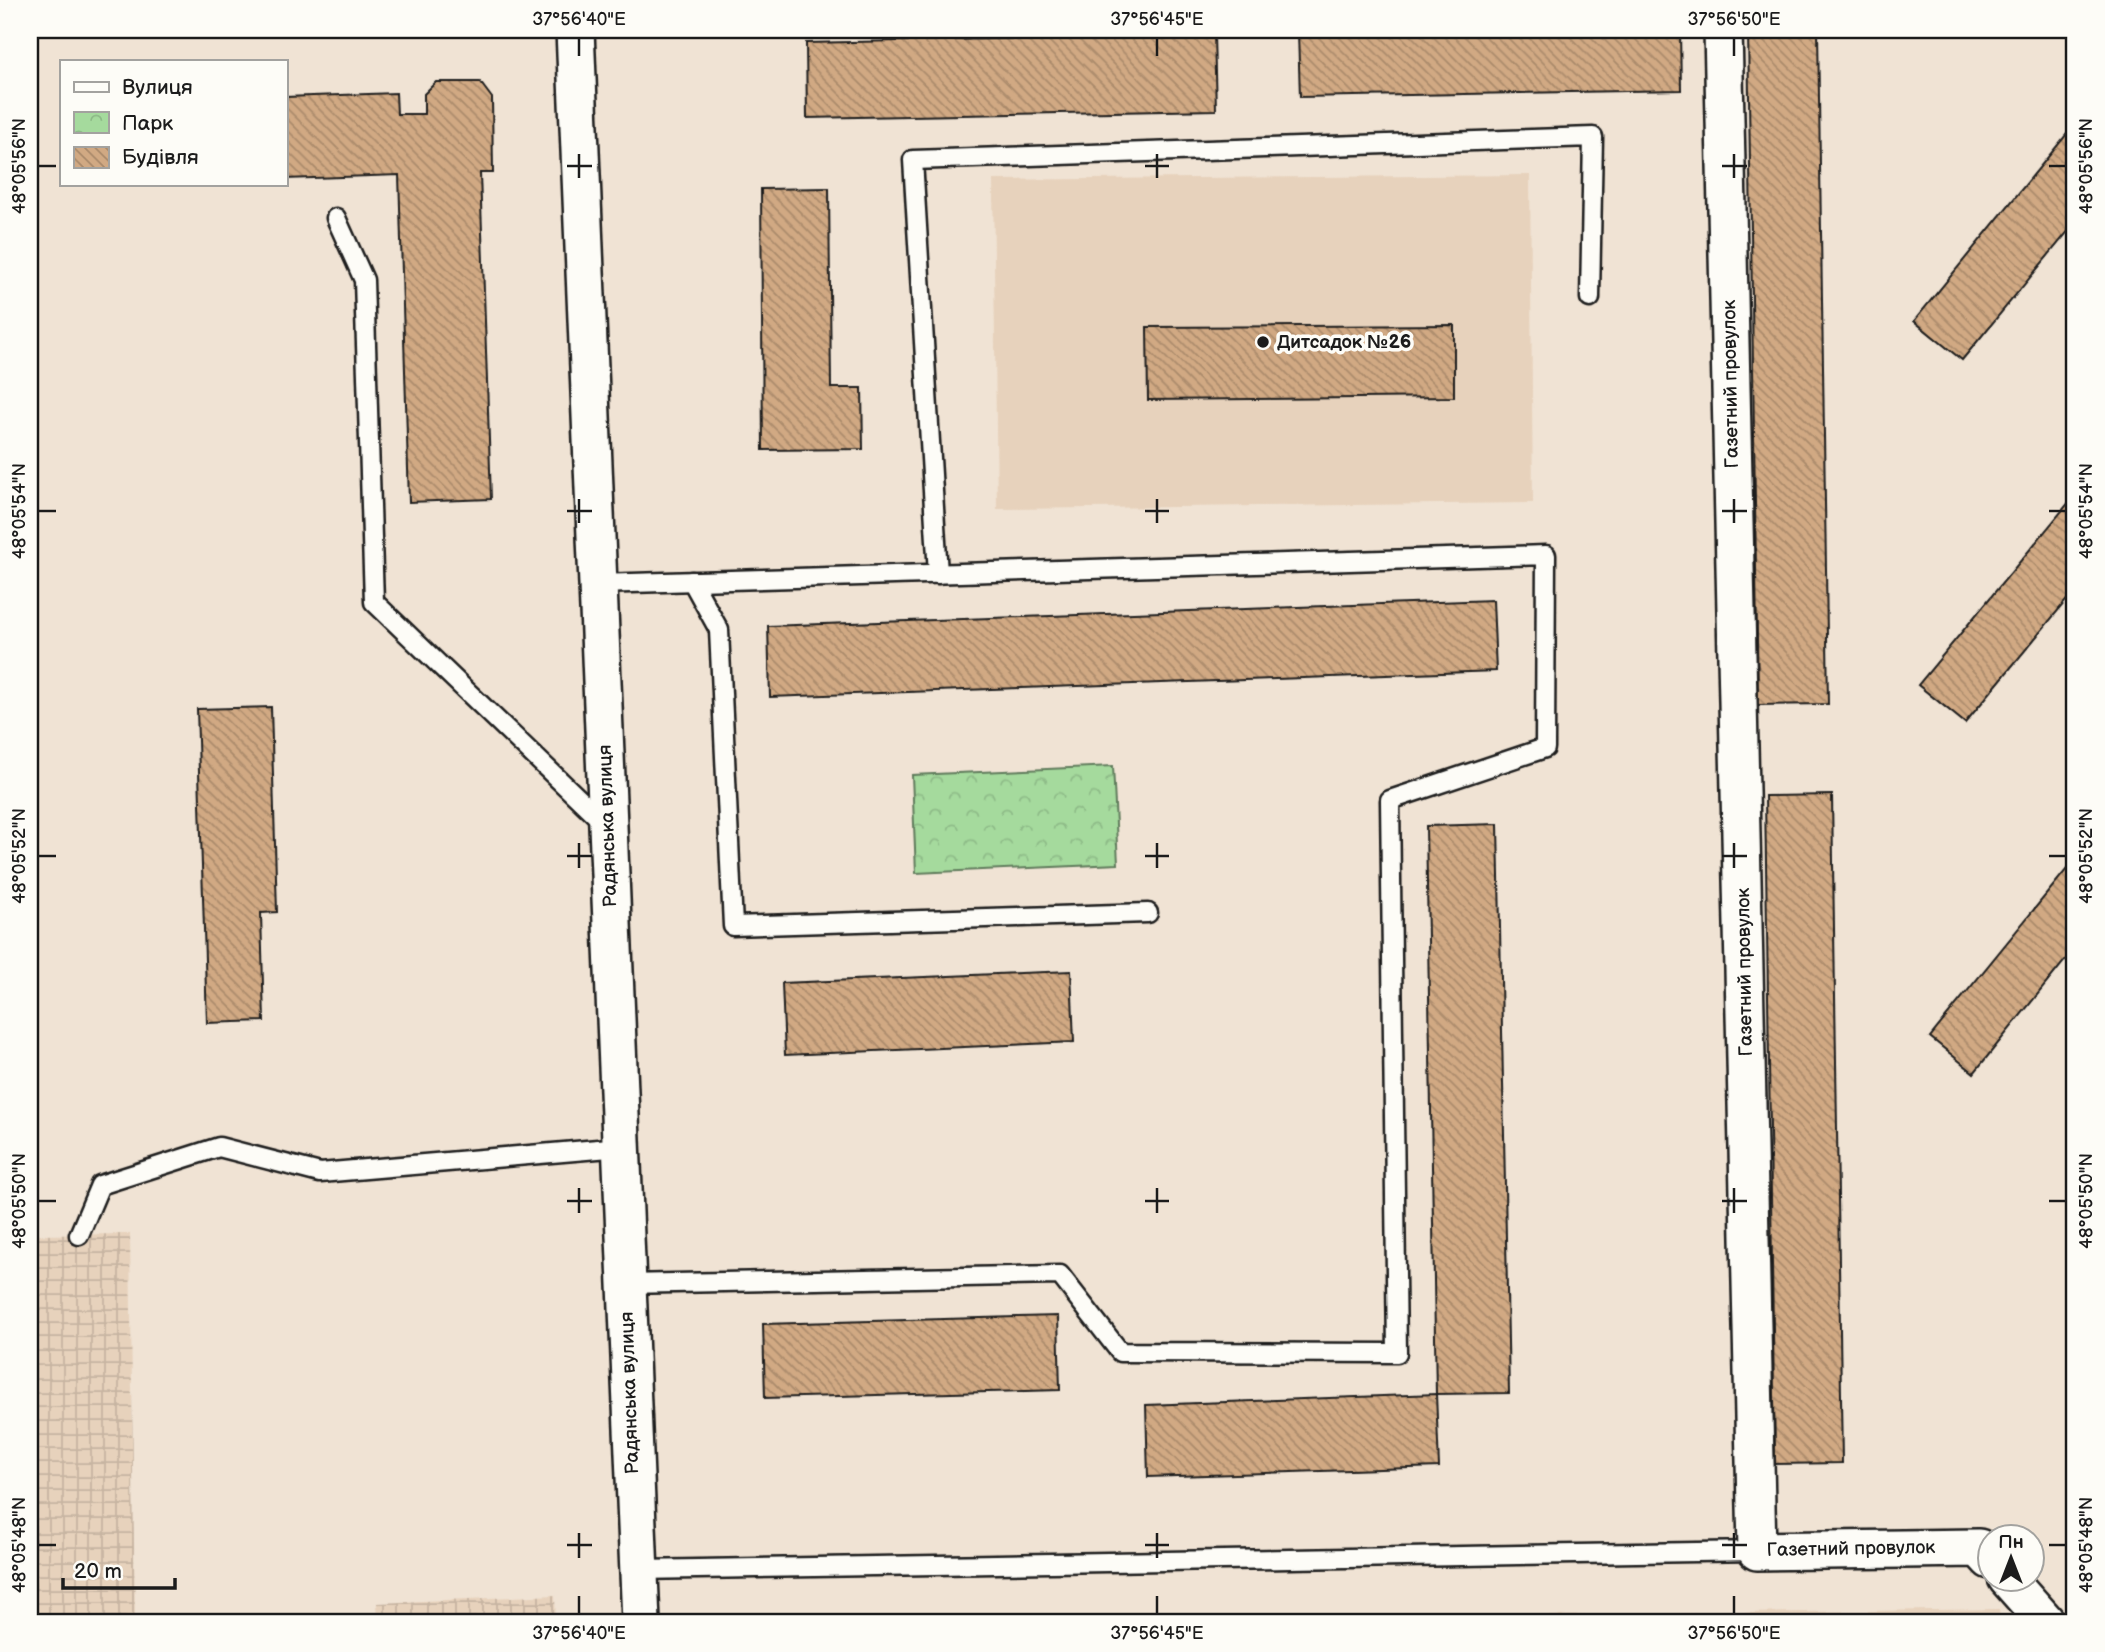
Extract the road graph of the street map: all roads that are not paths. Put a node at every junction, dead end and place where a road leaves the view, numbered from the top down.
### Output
1 (575, 30) edge
2 (1723, 30) edge
3 (336, 218) dead end
4 (1590, 298) dead end
5 (937, 574) junction
6 (692, 581) junction
7 (598, 584) junction
8 (608, 827) junction
9 (1148, 913) dead end
10 (621, 1147) junction
11 (79, 1235) dead end
12 (626, 1284) junction
13 (1976, 1548) edge
14 (1758, 1551) junction
15 (638, 1570) junction
16 (2019, 1592) edge
17 (641, 1622) edge
18 (2046, 1622) edge

1 - 7 street, Радянська вулиця
2 - 14 street, Газетний провулок
3 - 8 lane
4 - 5 lane
5 - 6 lane
5 - 12 lane
6 - 7 lane
6 - 9 lane
7 - 8 street, Радянська вулиця
8 - 10 street, Радянська вулиця
10 - 11 lane
10 - 12 street, Радянська вулиця
12 - 15 street, Радянська вулиця
13 - 14 street, Газетний провулок
14 - 15 lane
15 - 17 street, Радянська вулиця
16 - 18 street

